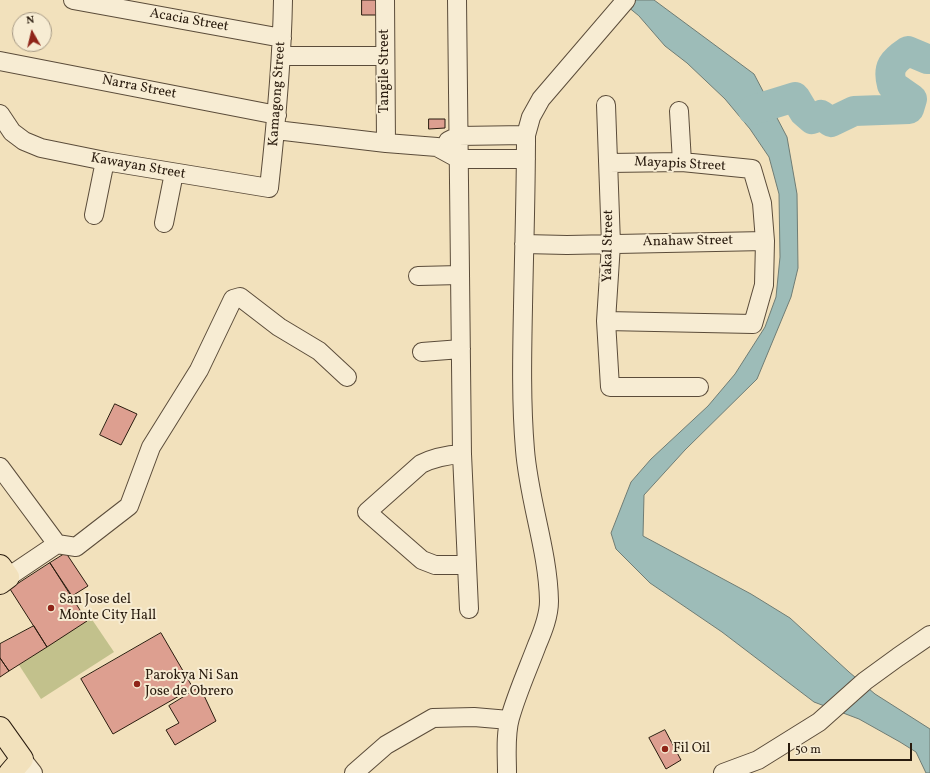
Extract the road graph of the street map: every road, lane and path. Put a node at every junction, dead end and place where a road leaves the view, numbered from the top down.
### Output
1 (73, 0) edge
2 (283, 0) edge
3 (385, 0) edge
4 (457, 0) edge
5 (626, 0) edge
6 (282, 38) junction
7 (282, 56) junction
8 (385, 56) junction
9 (0, 61) edge
10 (606, 105) dead end
11 (679, 111) dead end
12 (0, 114) edge
13 (277, 122) junction
14 (526, 135) junction
15 (458, 136) junction
16 (479, 136) junction
17 (386, 143) junction
18 (437, 147) junction
19 (459, 159) junction
20 (479, 159) junction
21 (526, 159) junction
22 (104, 161) junction
23 (682, 162) junction
24 (609, 163) junction
25 (174, 173) junction
26 (269, 188) joint
27 (94, 215) dead end
28 (164, 223) dead end
29 (764, 241) junction
30 (524, 244) junction
31 (611, 244) junction
32 (460, 275) junction
33 (418, 276) dead end
34 (606, 321) junction
35 (460, 350) junction
36 (422, 352) dead end
37 (347, 376) dead end
38 (699, 387) dead end
39 (462, 454) junction
40 (0, 467) edge
41 (57, 544) junction
42 (467, 565) junction
43 (3, 575) edge
44 (469, 609) dead end
45 (930, 635) edge
46 (509, 720) junction
47 (0, 728) edge
48 (22, 768) edge
49 (354, 773) edge
50 (507, 773) edge
51 (722, 773) edge

1 - 6 street, Acacia Street
2 - 6 street, Kamagong Street
3 - 8 street, Tangile Street
4 - 15 street
5 - 14 street
6 - 7 street, Kamagong Street
7 - 8 street
7 - 13 street, Kamagong Street
8 - 17 street, Tangile Street
9 - 13 street, Narra Street
10 - 24 street, Yakal Street
11 - 23 street
12 - 22 street, Kawayan Street
13 - 17 street, Narra Street
13 - 26 street, Kamagong Street
14 - 16 street
14 - 21 street
15 - 16 street
15 - 18 street
15 - 19 street
16 - 20 street
17 - 18 street, Narra Street
18 - 19 street, Narra Street
19 - 20 street, Narra Street
19 - 32 street
20 - 21 street, Narra Street
21 - 30 street
22 - 25 street, Kawayan Street
22 - 27 street
23 - 24 street, Mayapis Street
23 - 29 street, Mayapis Street
24 - 31 street, Yakal Street
25 - 26 street, Kawayan Street
25 - 28 street
29 - 31 street, Anahaw Street
29 - 34 street
30 - 31 street, Anahaw Street
30 - 46 street
31 - 34 street, Yakal Street
32 - 33 street
32 - 35 street
34 - 38 street, Yakal Street
35 - 36 street
35 - 39 street
37 - 41 street
39 - 42 street
39 - 42 street
40 - 41 street
41 - 43 street
42 - 44 street
45 - 51 street
46 - 49 street
46 - 50 street
47 - 48 main road

